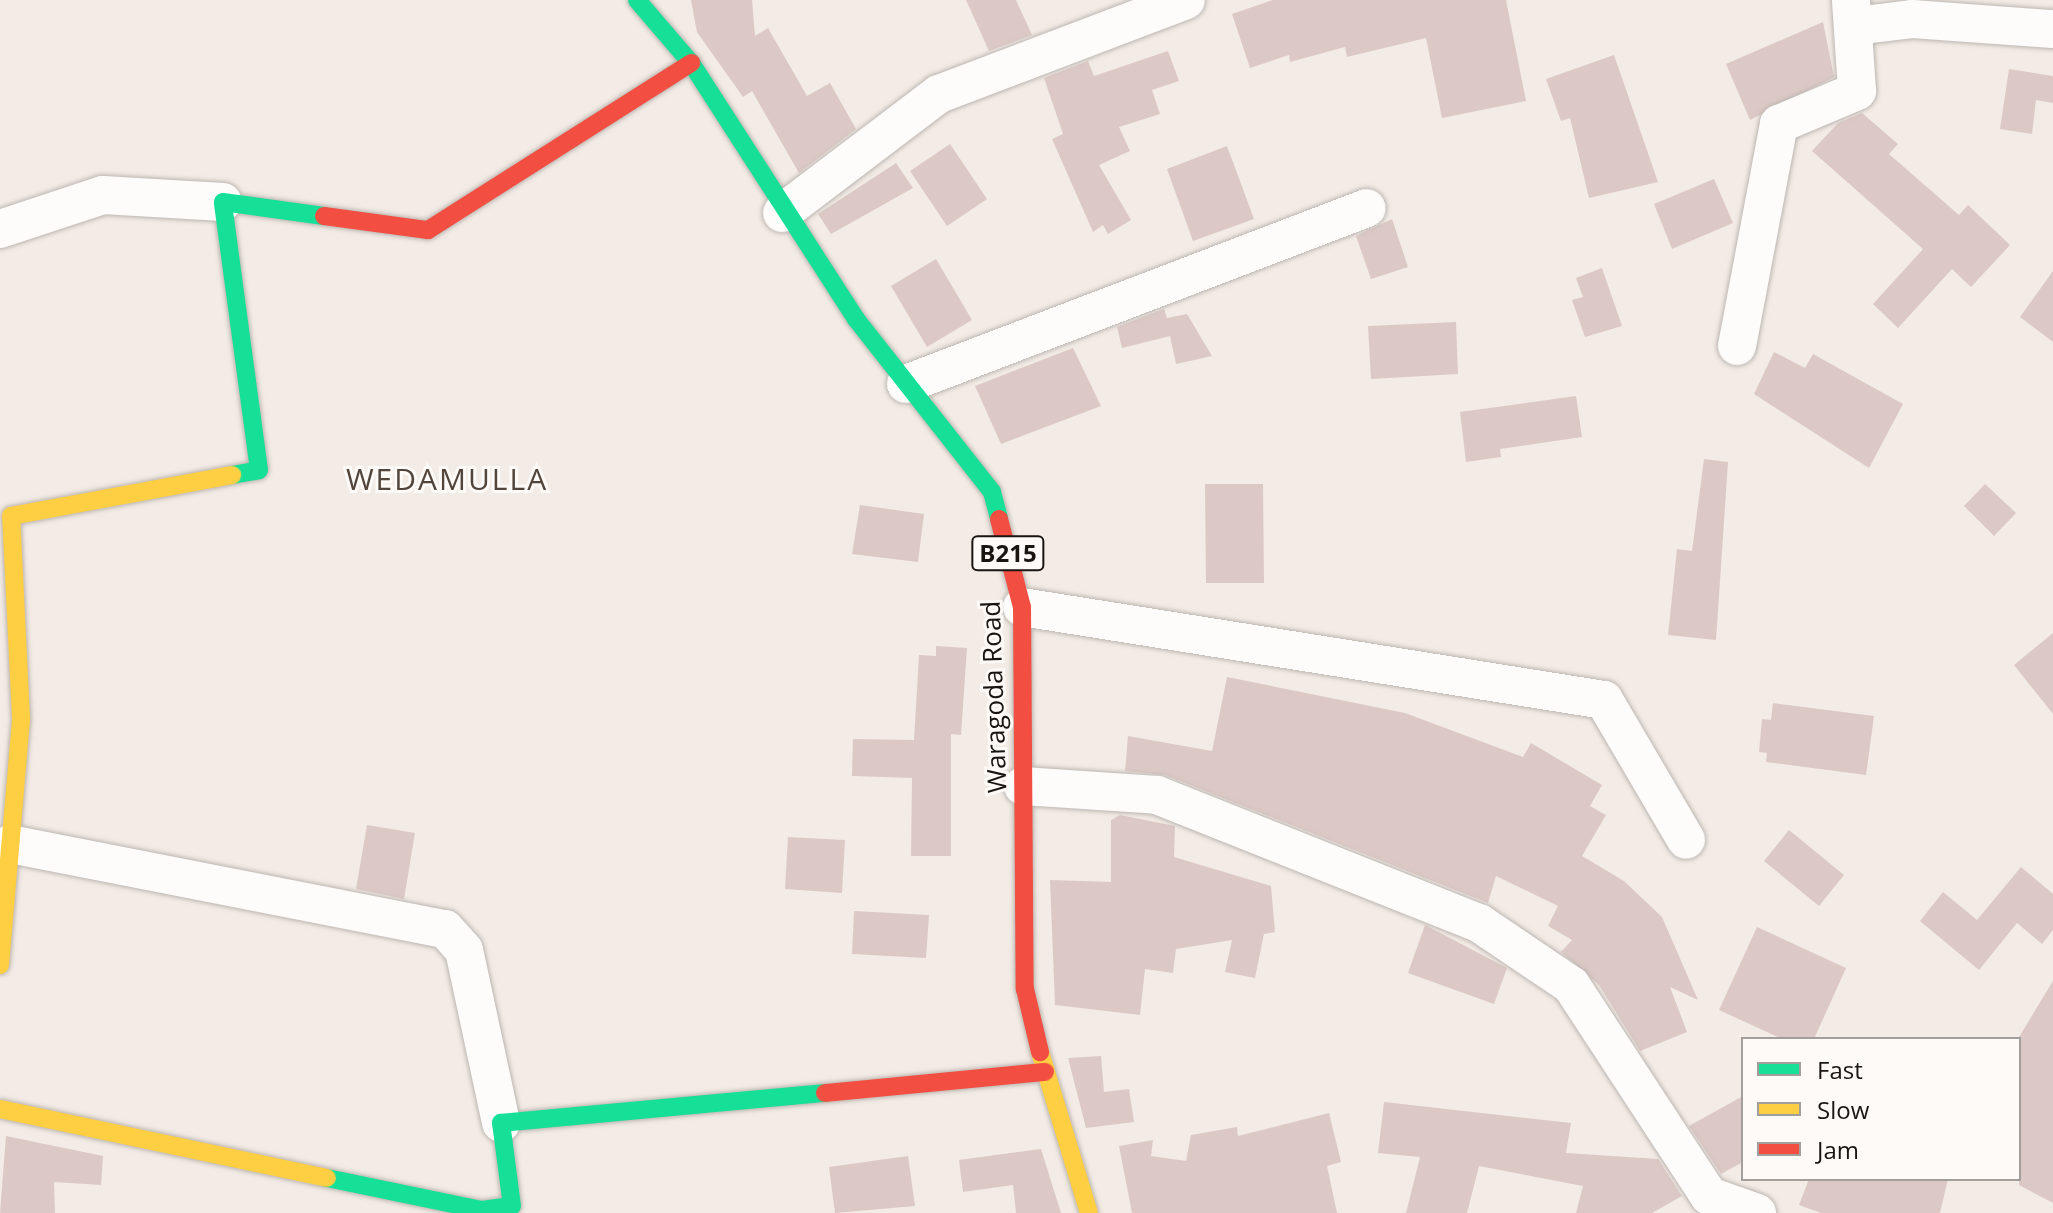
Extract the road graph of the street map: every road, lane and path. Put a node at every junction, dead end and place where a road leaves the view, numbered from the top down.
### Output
1 (637, 0) edge
2 (1186, 0) edge
3 (1853, 13) edge
4 (2053, 29) edge
5 (691, 63) junction
6 (223, 202) junction
7 (1367, 208) dead end
8 (782, 213) junction
9 (0, 229) edge
10 (1737, 346) dead end
11 (906, 384) junction
12 (1022, 607) junction
13 (1023, 786) junction
14 (1686, 840) dead end
15 (10, 844) junction
16 (0, 965) edge
17 (1045, 1072) junction
18 (0, 1109) edge
19 (501, 1123) junction
20 (1089, 1213) edge
21 (1757, 1213) edge

1 - 5 street, Waragoda Road / B215
2 - 8 street
3 - 4 street
3 - 10 street
5 - 6 street
5 - 8 street, Waragoda Road / B215
6 - 9 street
6 - 15 street
7 - 11 street
8 - 11 street, Waragoda Road / B215
11 - 12 street, Waragoda Road / B215
12 - 13 street, Waragoda Road / B215
12 - 14 street
13 - 17 street, Waragoda Road / B215
13 - 21 street
15 - 16 street
15 - 19 street
17 - 19 street
17 - 20 street, Waragoda Road / B215
18 - 19 street

